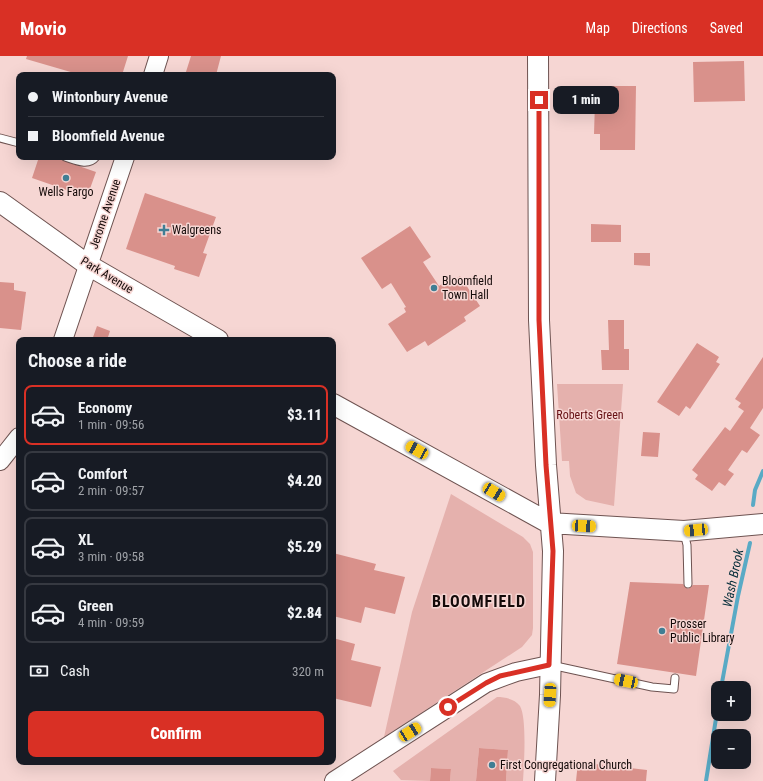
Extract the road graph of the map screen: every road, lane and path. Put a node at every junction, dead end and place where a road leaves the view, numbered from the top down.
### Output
1 (159, 56) edge
2 (538, 56) edge
3 (154, 72) edge
4 (0, 138) edge
5 (16, 142) edge
6 (76, 160) edge
7 (92, 160) edge
8 (124, 160) edge
9 (0, 202) edge
10 (88, 265) junction
11 (64, 337) edge
12 (213, 337) edge
13 (336, 406) edge
14 (16, 441) edge
15 (0, 461) edge
16 (549, 524) junction
17 (763, 524) edge
18 (684, 531) junction
19 (688, 584) dead end
20 (549, 665) junction
21 (675, 678) dead end
22 (334, 781) edge
23 (545, 781) edge

1 - 3 street
2 - 16 main road
4 - 5 lane
6 - 7 lane
8 - 10 street, Jerome Avenue
9 - 10 main road, Park Avenue
10 - 11 street, Jerome Avenue
10 - 12 main road, Park Avenue
13 - 16 main road
14 - 15 street
16 - 18 main road
16 - 20 main road
17 - 18 main road
18 - 19 lane
20 - 21 lane
20 - 22 street
20 - 23 main road

